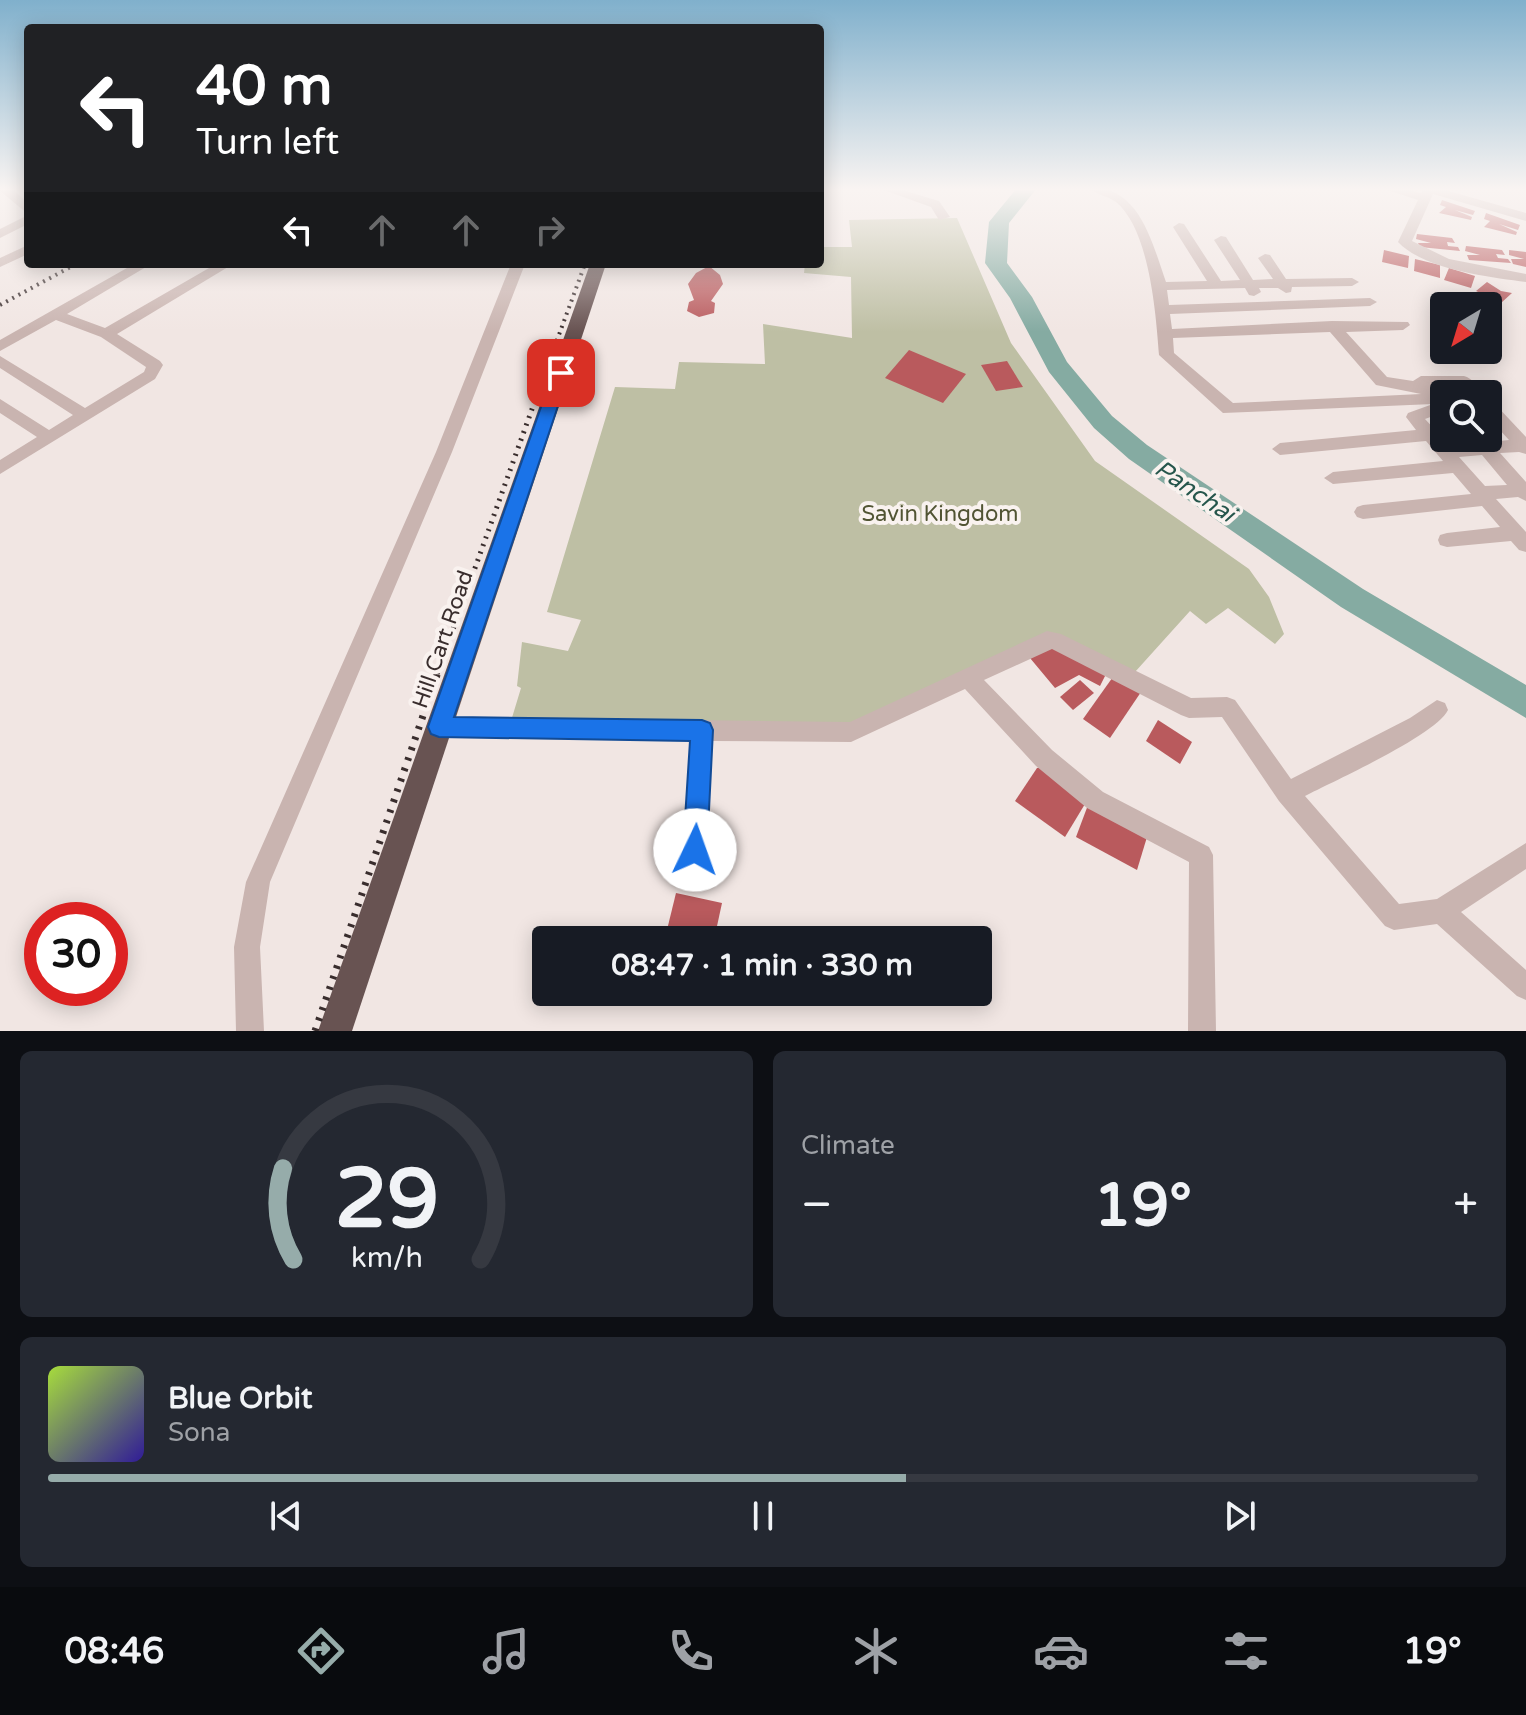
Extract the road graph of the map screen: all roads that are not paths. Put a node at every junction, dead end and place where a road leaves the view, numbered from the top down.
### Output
1 (1144, 236) edge
2 (1185, 236) edge
3 (1407, 236) edge
4 (1221, 240) dead end
5 (24, 251) edge
6 (1265, 258) dead end
7 (0, 263) edge
8 (137, 268) edge
9 (219, 268) edge
10 (516, 268) edge
11 (597, 268) edge
12 (1526, 278) edge
13 (1352, 282) dead end
14 (1282, 283) junction
15 (1216, 284) junction
16 (1249, 284) junction
17 (1160, 286) junction
18 (1370, 302) dead end
19 (1263, 304) junction
20 (1296, 304) junction
21 (1162, 310) junction
22 (57, 315) junction
23 (1403, 325) dead end
24 (1332, 326) junction
25 (1312, 327) junction
26 (1278, 328) junction
27 (106, 334) junction
28 (1163, 334) junction
29 (0, 346) edge
30 (0, 361) edge
31 (1382, 381) junction
32 (1430, 381) edge
33 (1430, 390) edge
34 (1430, 399) edge
35 (0, 405) edge
36 (1430, 411) edge
37 (86, 416) junction
38 (1502, 422) edge
39 (1430, 435) joint
40 (50, 438) junction
41 (1502, 444) edge
42 (1525, 446) edge
43 (1280, 449) dead end
44 (1444, 452) edge
45 (1464, 452) edge
46 (1489, 452) edge
47 (1450, 459) junction
48 (0, 468) edge
49 (1333, 478) dead end
50 (1525, 491) edge
51 (1483, 496) junction
52 (1363, 512) dead end
53 (1520, 533) edge
54 (1447, 540) dead end
55 (968, 678) junction
56 (1437, 710) dead end
57 (439, 727) junction
58 (702, 730) junction
59 (1287, 793) junction
60 (1526, 855) edge
61 (693, 880) dead end
62 (1441, 911) junction
63 (1526, 987) edge
64 (250, 1031) edge
65 (335, 1031) edge
66 (1202, 1031) edge

1 - 17 street
2 - 15 street
3 - 12 street
4 - 16 street
5 - 7 street
6 - 14 street
8 - 22 street
9 - 27 street
10 - 64 street
11 - 57 highway, Hill Cart Road
13 - 14 street
14 - 16 street
14 - 20 street
15 - 16 street
15 - 17 street
16 - 19 street
17 - 21 street
18 - 20 street
19 - 20 street
19 - 21 street
19 - 26 street
20 - 25 street
21 - 28 street
22 - 27 street
22 - 29 street
23 - 24 street
24 - 25 street
24 - 31 street
25 - 26 street
26 - 28 street
27 - 37 street
28 - 34 street
30 - 37 street
31 - 32 street
31 - 33 street
35 - 40 street
36 - 39 street
37 - 40 street
38 - 42 street
39 - 43 street
40 - 48 street
41 - 42 street
44 - 47 street
45 - 47 street
46 - 50 street
47 - 49 street
47 - 51 street
50 - 51 street
51 - 52 street
51 - 53 street
53 - 54 street
55 - 58 street
55 - 59 street
55 - 66 street
56 - 59 street
57 - 58 street
57 - 65 highway, Hill Cart Road
58 - 61 street
59 - 62 street
60 - 62 street
62 - 63 street

